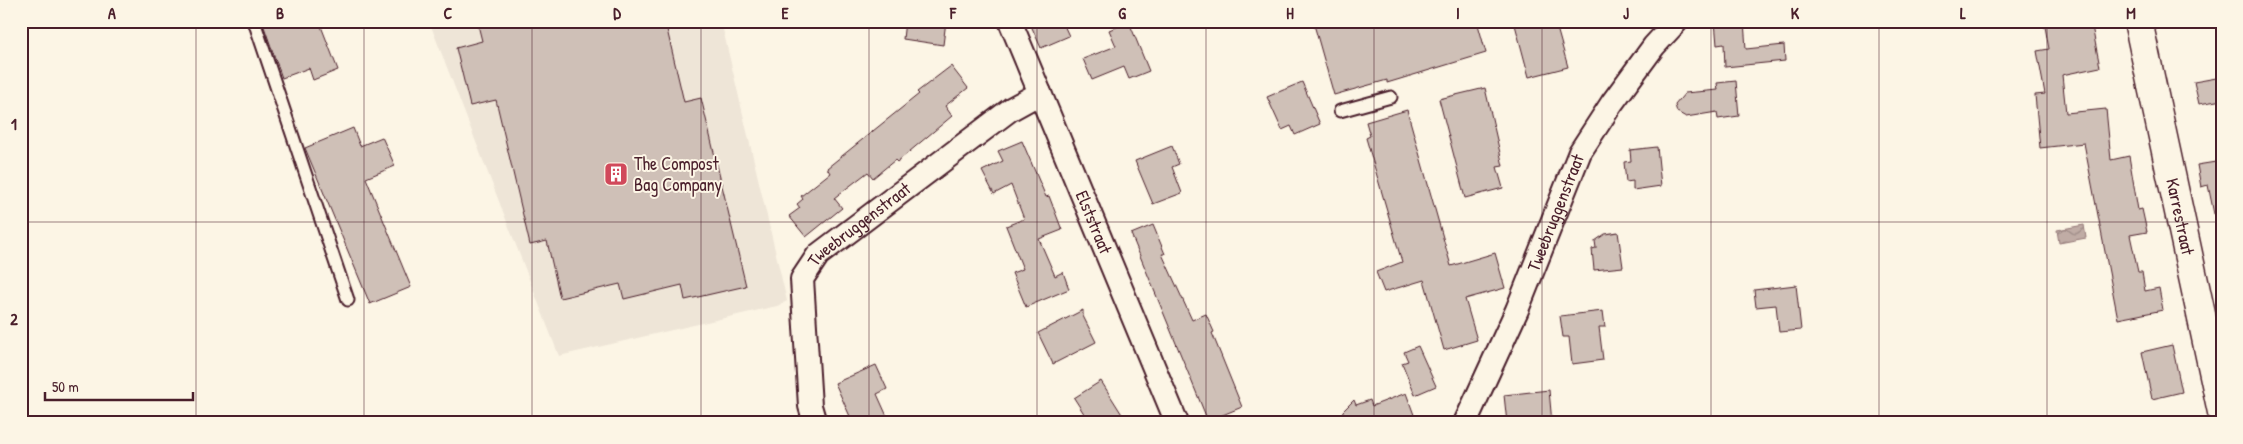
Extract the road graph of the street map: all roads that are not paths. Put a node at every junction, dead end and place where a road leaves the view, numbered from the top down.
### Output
1 (254, 21) edge
2 (1010, 21) edge
3 (1677, 21) edge
4 (2138, 21) edge
5 (1040, 93) junction
6 (1391, 97) dead end
7 (1340, 111) dead end
8 (348, 300) dead end
9 (2222, 412) edge
10 (814, 423) edge
11 (1177, 423) edge
12 (1465, 423) edge

1 - 8 lane
2 - 5 street, Elststraat
3 - 12 street, Tweebruggenstraat
4 - 9 street, Karrestraat
5 - 10 street, Tweebruggenstraat
5 - 11 street, Elststraat
6 - 7 lane

